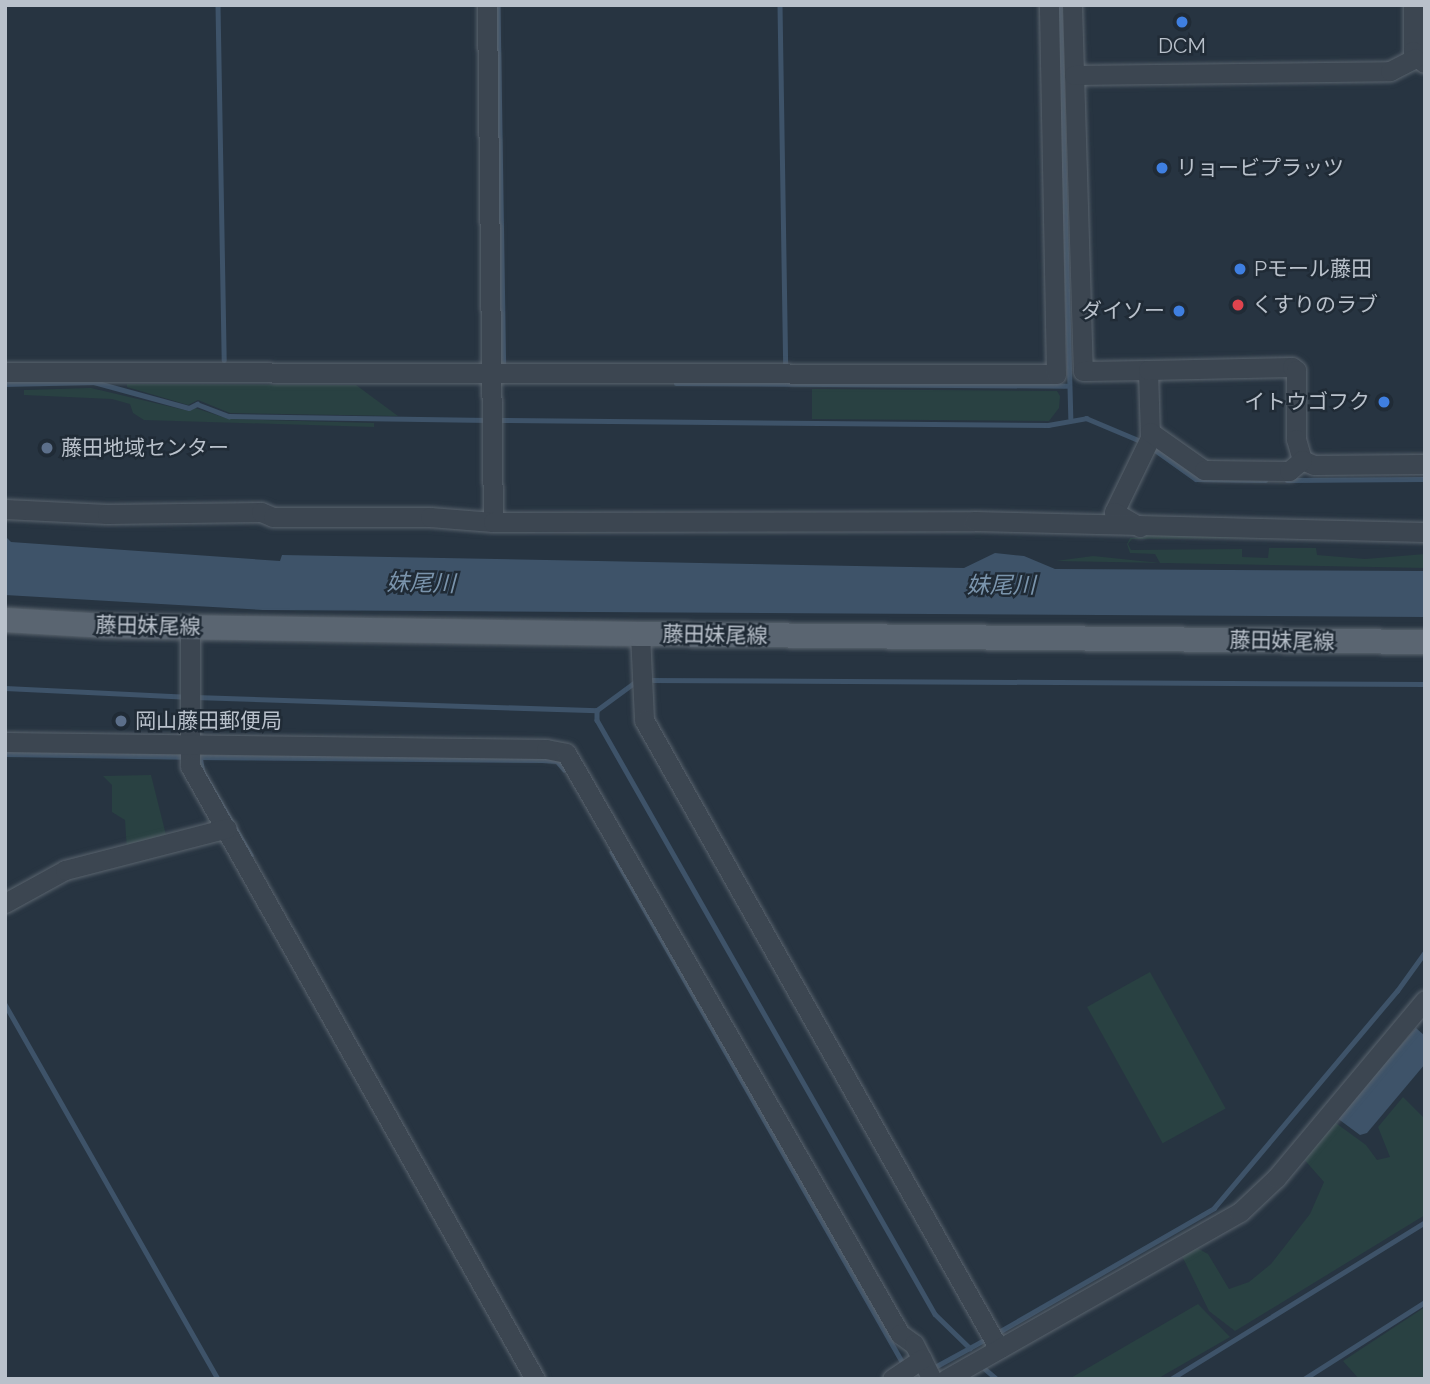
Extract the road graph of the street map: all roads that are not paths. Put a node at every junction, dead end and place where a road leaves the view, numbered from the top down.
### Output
1 (487, 5) edge
2 (1049, 5) edge
3 (1072, 5) edge
4 (1413, 5) edge
5 (1420, 61) edge
6 (1074, 75) junction
7 (1148, 370) junction
8 (5, 372) edge
9 (1068, 372) junction
10 (497, 374) junction
11 (1147, 441) junction
12 (1302, 460) junction
13 (1425, 464) edge
14 (5, 509) edge
15 (1114, 512) junction
16 (493, 522) junction
17 (1088, 527) junction
18 (1140, 528) junction
19 (1425, 532) edge
20 (5, 620) edge
21 (190, 627) junction
22 (640, 634) junction
23 (1425, 642) edge
24 (5, 742) edge
25 (189, 753) junction
26 (227, 828) junction
27 (5, 903) edge
28 (1425, 1000) edge
29 (994, 1340) junction
30 (928, 1372) edge
31 (535, 1379) edge

1 - 10 street
2 - 9 street
3 - 6 street
4 - 5 street
5 - 6 street
6 - 9 street
7 - 9 street
7 - 11 street
7 - 12 street
8 - 10 street
9 - 10 street
10 - 16 street
11 - 12 street
11 - 15 street
12 - 13 street
14 - 16 street
15 - 17 street
15 - 18 street
16 - 17 street
17 - 18 street
18 - 19 street
20 - 21 main road, 藤田妹尾線
21 - 22 main road, 藤田妹尾線
21 - 25 street
22 - 23 main road, 藤田妹尾線
22 - 29 street
24 - 25 street
25 - 26 street
25 - 30 street
26 - 27 street
26 - 31 street
28 - 29 street
29 - 30 street

